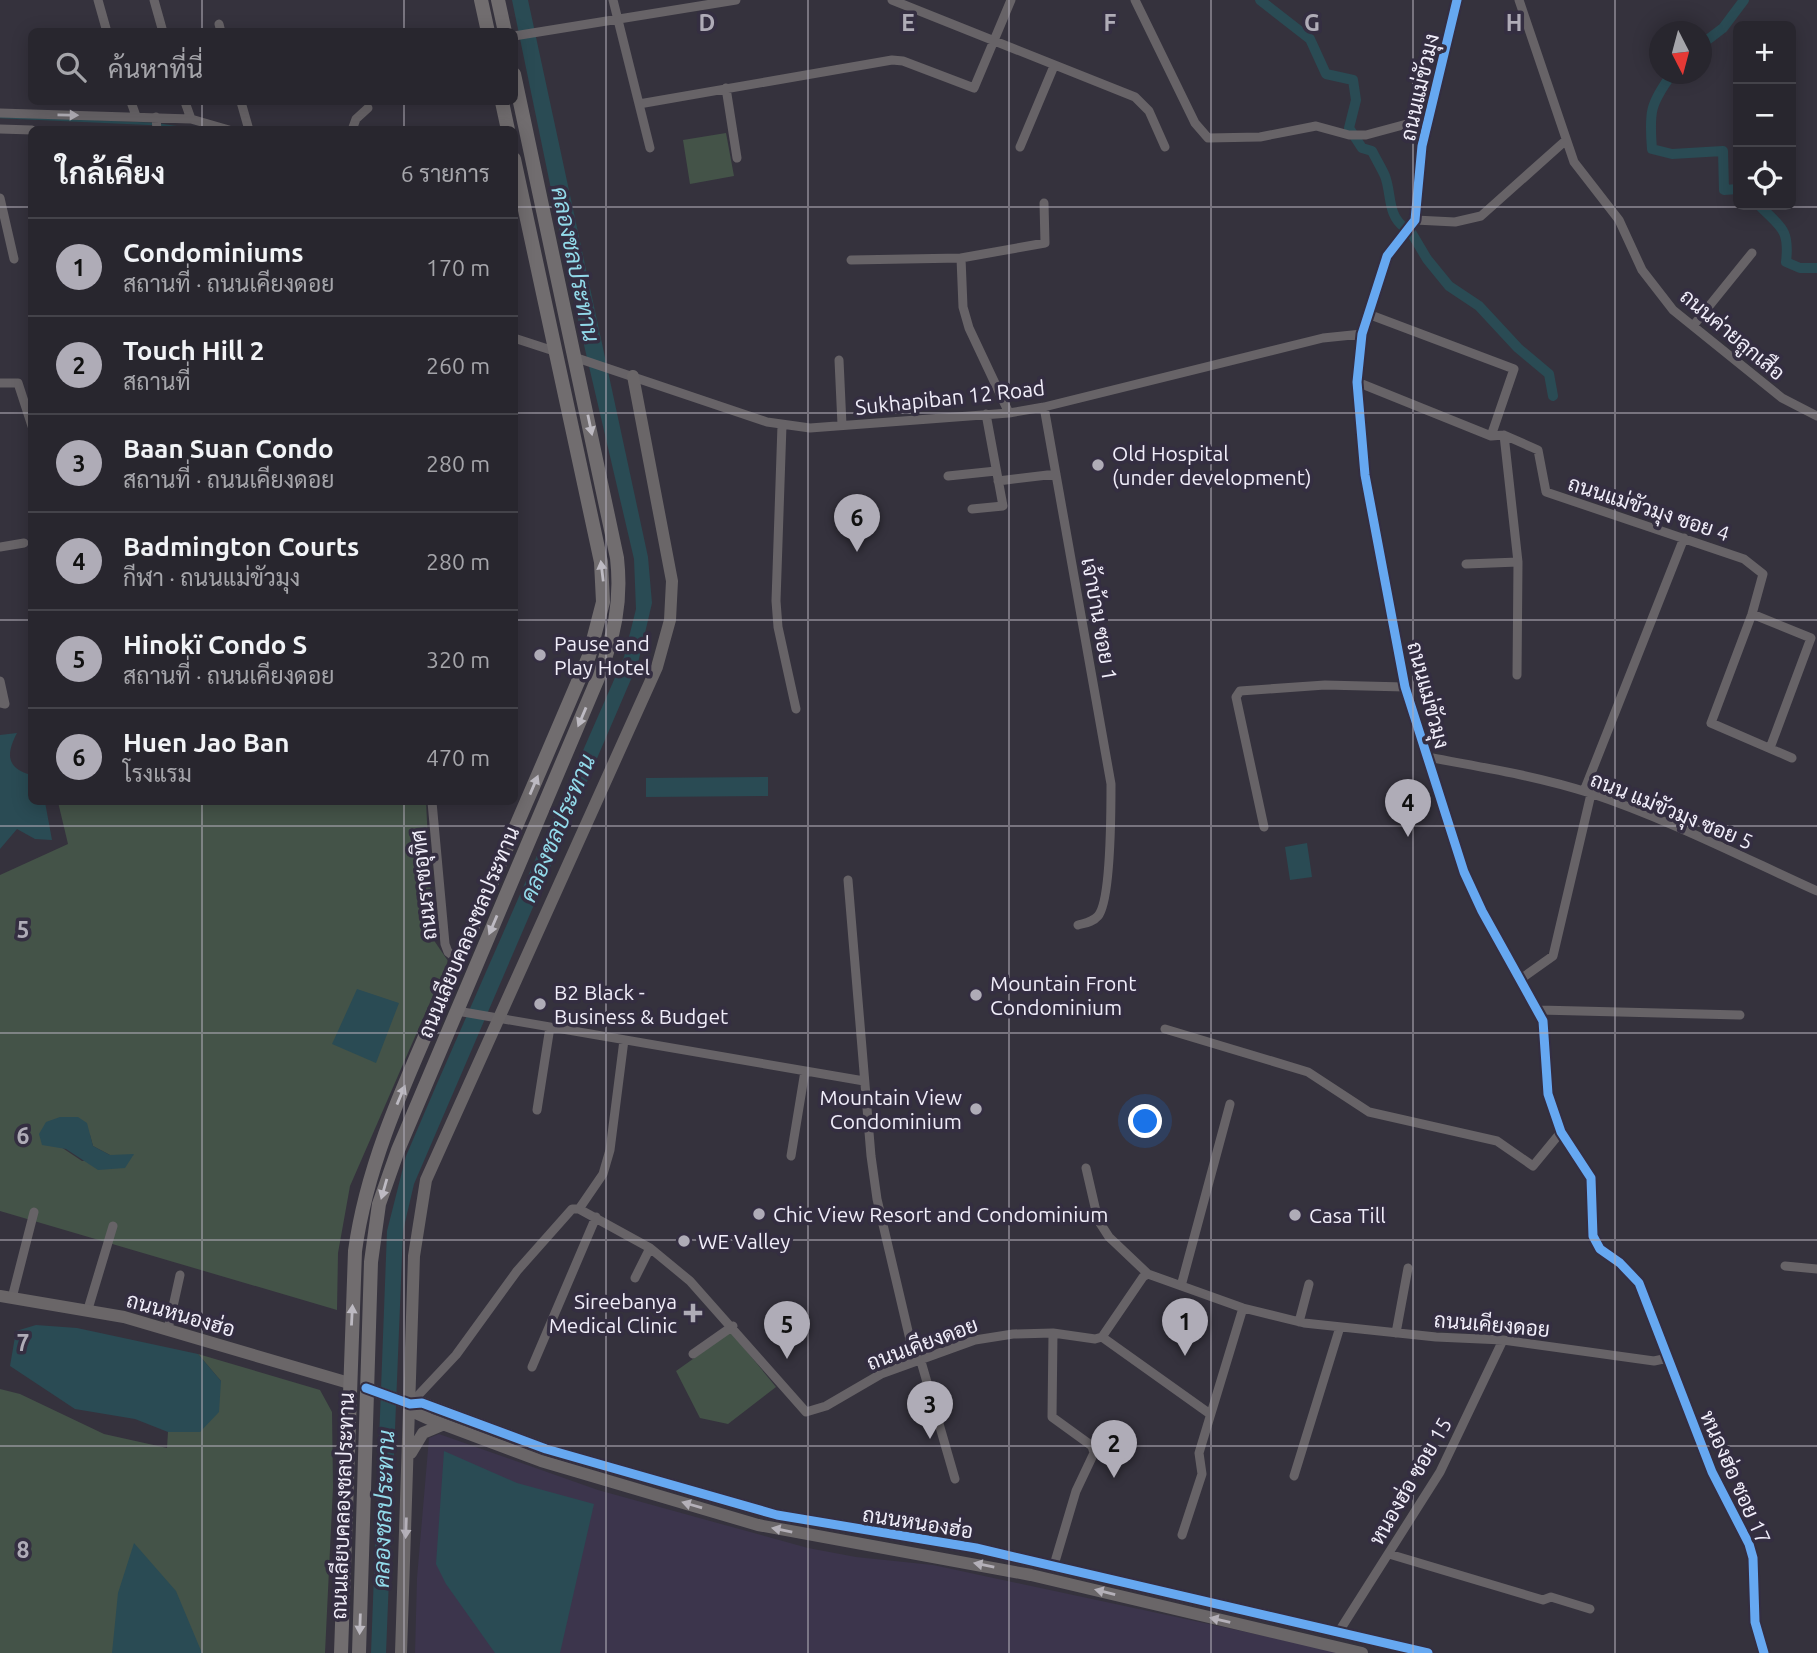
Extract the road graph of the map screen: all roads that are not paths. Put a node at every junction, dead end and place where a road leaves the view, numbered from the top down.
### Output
1 (98, 0) edge
2 (154, 0) edge
3 (481, 0) edge
4 (498, 0) edge
5 (613, 0) edge
6 (736, 0) edge
7 (892, 0) edge
8 (1011, 0) edge
9 (1135, 0) edge
10 (1457, 0) edge
11 (1519, 0) edge
12 (617, 19) junction
13 (106, 28) edge
14 (162, 28) edge
15 (487, 28) edge
16 (504, 28) edge
17 (518, 35) edge
18 (993, 42) junction
19 (1054, 66) junction
20 (726, 88) junction
21 (518, 92) edge
22 (639, 104) junction
23 (132, 105) edge
24 (186, 105) edge
25 (242, 105) edge
26 (503, 105) edge
27 (368, 108) dead end
28 (0, 113) edge
29 (136, 116) junction
30 (156, 117) junction
31 (1429, 118) junction
32 (191, 119) junction
33 (157, 126) edge
34 (215, 126) edge
35 (248, 126) edge
36 (353, 126) edge
37 (507, 126) edge
38 (0, 129) edge
39 (28, 130) edge
40 (1565, 141) junction
41 (1020, 147) dead end
42 (1165, 147) dead end
43 (650, 148) dead end
44 (737, 158) dead end
45 (518, 190) edge
46 (0, 198) edge
47 (1044, 203) dead end
48 (1415, 220) junction
49 (1752, 253) dead end
50 (961, 258) junction
51 (14, 259) dead end
52 (851, 260) dead end
53 (561, 288) junction
54 (1368, 314) junction
55 (1693, 326) junction
56 (1362, 334) junction
57 (518, 339) edge
58 (556, 345) junction
59 (577, 358) junction
60 (839, 360) dead end
61 (629, 375) junction
62 (1357, 382) junction
63 (0, 383) edge
64 (582, 386) junction
65 (565, 387) junction
66 (1044, 407) junction
67 (1009, 413) junction
68 (28, 414) edge
69 (986, 414) junction
70 (1817, 416) edge
71 (782, 425) junction
72 (842, 425) junction
73 (1504, 435) junction
74 (1491, 436) junction
75 (1056, 474) junction
76 (948, 476) dead end
77 (997, 476) junction
78 (972, 509) dead end
79 (1684, 538) junction
80 (24, 543) dead end
81 (0, 547) edge
82 (1518, 562) junction
83 (1466, 564) dead end
84 (1752, 614) junction
85 (1517, 675) dead end
86 (0, 681) edge
87 (1405, 687) junction
88 (0, 704) edge
89 (796, 709) dead end
90 (1770, 748) junction
91 (1427, 757) junction
92 (1792, 758) dead end
93 (1588, 792) junction
94 (432, 805) edge
95 (1264, 827) dead end
96 (848, 880) dead end
97 (1817, 891) edge
98 (1078, 925) dead end
99 (459, 960) junction
100 (475, 968) junction
101 (1522, 978) junction
102 (1539, 1010) junction
103 (457, 1011) junction
104 (1740, 1015) dead end
105 (500, 1018) junction
106 (550, 1027) junction
107 (1165, 1029) dead end
108 (624, 1040) junction
109 (805, 1071) junction
110 (864, 1082) junction
111 (1230, 1104) dead end
112 (537, 1110) dead end
113 (1561, 1132) junction
114 (792, 1156) dead end
115 (1086, 1168) dead end
116 (579, 1209) junction
117 (34, 1212) dead end
118 (596, 1217) junction
119 (113, 1226) dead end
120 (650, 1248) junction
121 (1786, 1266) dead end
122 (1408, 1268) dead end
123 (1817, 1269) edge
124 (180, 1275) dead end
125 (1148, 1275) junction
126 (635, 1278) dead end
127 (1309, 1284) dead end
128 (1181, 1286) junction
129 (6, 1297) edge
130 (1243, 1308) junction
131 (88, 1309) junction
132 (1299, 1322) junction
133 (733, 1326) junction
134 (1340, 1326) junction
135 (168, 1329) junction
136 (1053, 1333) junction
137 (1396, 1333) junction
138 (1102, 1337) junction
139 (1503, 1340) junction
140 (693, 1354) dead end
141 (933, 1355) junction
142 (920, 1358) junction
143 (1668, 1359) junction
144 (532, 1367) dead end
145 (349, 1383) junction
146 (366, 1388) junction
147 (410, 1404) junction
148 (1210, 1414) junction
149 (442, 1424) junction
150 (408, 1460) junction
151 (1294, 1475) dead end
152 (955, 1479) dead end
153 (762, 1511) junction
154 (758, 1525) junction
155 (1182, 1535) dead end
156 (1389, 1554) junction
157 (1048, 1564) junction
158 (1045, 1578) junction
159 (1590, 1608) dead end
160 (1284, 1620) junction
161 (1338, 1633) junction
162 (1281, 1635) junction
163 (341, 1653) edge
164 (359, 1653) edge
165 (401, 1653) edge
166 (1362, 1653) edge
167 (1428, 1653) edge
168 (1764, 1653) edge

1 - 13 street
2 - 14 street
3 - 15 main road
4 - 16 main road
5 - 12 street
6 - 12 street
7 - 18 street
8 - 18 street
9 - 31 street
10 - 31 street, ถนนแม่ขัวมุง
11 - 40 street, ถนนค่ายลูกเสือ
12 - 17 street
12 - 22 street
18 - 19 street
18 - 20 street
19 - 41 street
19 - 42 street
20 - 22 street
20 - 44 street
21 - 53 main road, ถนนเลียบคลองชลประทาน
22 - 43 street
23 - 29 street
24 - 32 street
25 - 35 street
26 - 37 main road
27 - 36 street
28 -> 29 street
29 - 30 street
30 - 32 street
30 - 33 street
31 - 48 street, ถนนแม่ขัวมุง
32 - 34 street
38 - 39 street
40 - 48 street
40 - 55 street, ถนนค่ายลูกเสือ
45 - 58 main road, ถนนเลียบคลองชลประทาน
46 - 51 street
47 - 50 street
48 - 54 street, ถนนแม่ขัวมุง
49 - 55 street
50 - 52 street
50 - 67 street
53 - 58 main road
53 - 59 main road, ถนนเลียบคลองชลประทาน
54 - 56 street, ถนนแม่ขัวมุง
54 - 74 street
55 - 70 street, ถนนค่ายลูกเสือ
56 - 62 street, ถนนแม่ขัวมุง
56 - 66 street, Sukhapiban 12 Road
57 - 58 street
58 - 65 main road, ถนนเลียบคลองชลประทาน
59 - 61 street, Sukhapiban 12 Road
59 - 64 main road, ถนนเลียบคลองชลประทาน
60 - 72 street
61 - 71 street, Sukhapiban 12 Road
61 - 105 street
62 - 74 street, ถนนแม่ขัวมุง ซอย 4
62 - 87 street, ถนนแม่ขัวมุง
63 - 68 street
64 - 65 main road
64 -> 100 main road, ถนนเลียบคลองชลประทาน
99 -> 65 main road, ถนนเลียบคลองชลประทาน
66 - 67 street, Sukhapiban 12 Road
66 - 75 street, เจ้าบ้าน ซอย 1
67 - 69 street, Sukhapiban 12 Road
69 - 72 street, Sukhapiban 12 Road
69 - 77 street
71 - 72 street, Sukhapiban 12 Road
71 - 89 street
73 - 74 street, ถนนแม่ขัวมุง ซอย 4
73 - 79 street, ถนนแม่ขัวมุง ซอย 4
73 - 82 street
75 - 77 street
75 - 98 street, เจ้าบ้าน ซอย 1
76 - 77 street
77 - 78 street
79 - 84 street, ถนนแม่ขัวมุง ซอย 4
79 - 93 street
80 - 81 street
82 - 83 street
82 - 85 street
84 - 90 street
84 - 90 street
86 - 88 street
87 - 91 street, ถนนแม่ขัวมุง
87 - 95 street
90 - 92 street
91 - 93 street, ถนน แม่ขัวมุง ซอย 5
91 - 101 street, ถนนแม่ขัวมุง
93 - 97 street, ถนน แม่ขัวมุง ซอย 5
93 - 101 street
94 - 99 street, ถนนราชอุทิศ
96 - 110 street
99 - 100 main road
145 -> 99 main road, ถนนเลียบคลองชลประทาน
100 - 103 main road, ถนนเลียบคลองชลประทาน
101 - 102 street, ถนนแม่ขัวมุง
102 - 104 street
102 - 113 street, ถนนแม่ขัวมุง
103 - 105 street
103 -> 146 main road, ถนนเลียบคลองชลประทาน
105 - 106 street
105 - 147 street
106 - 108 street
106 - 112 street
107 - 113 street
108 - 109 street
108 - 116 street
109 - 110 street
109 - 114 street
110 - 141 street
111 - 128 street
113 - 143 street, ถนนแม่ขัวมุง
115 - 125 street
116 - 118 street, ถนนเคียงดอย
116 - 147 street
117 - 129 street
118 - 120 street, ถนนเคียงดอย
118 - 144 street
119 - 131 street
120 - 126 street
120 - 133 street, ถนนเคียงดอย
121 - 123 street
122 - 137 street
124 - 135 street
125 - 128 street, ถนนเคียงดอย
125 - 138 street
127 - 132 street
128 - 130 street, ถนนเคียงดอย
129 - 131 street, ถนนหนองฮ่อ
130 - 132 street, ถนนเคียงดอย
130 - 148 street
131 - 135 street, ถนนหนองฮ่อ
132 - 134 street, ถนนเคียงดอย
133 - 140 street
133 - 142 street, ถนนเคียงดอย
134 - 137 street, ถนนเคียงดอย
134 - 151 street
135 - 145 street, ถนนหนองฮ่อ
136 - 138 street, ถนนเคียงดอย
136 - 141 street, ถนนเคียงดอย
136 - 157 street
137 - 139 street, ถนนเคียงดอย
138 - 148 street
139 - 143 street, ถนนเคียงดอย
139 - 156 street, หนองฮ่อ ซอย 15
141 - 142 street, ถนนเคียงดอย
142 - 152 street
143 - 168 street, หนองฮ่อ ซอย 17
145 - 146 main road
145 - 163 main road, ถนนเลียบคลองชลประทาน
146 - 147 street
146 -> 164 main road, ถนนเลียบคลองชลประทาน
147 - 149 street, ถนนหนองฮ่อ
147 - 150 street
147 - 153 street, ถนนหนองฮ่อ
148 - 155 street
149 - 150 street
154 -> 149 street, ถนนหนองฮ่อ
150 -> 165 street
153 - 154 street
153 - 157 street, ถนนหนองฮ่อ
158 -> 154 street, ถนนหนองฮ่อ
156 - 159 street
156 - 161 street, หนองฮ่อ ซอย 15
157 - 158 street
157 - 160 street, ถนนหนองฮ่อ
162 -> 158 street, ถนนหนองฮ่อ
160 - 161 street, ถนนหนองฮ่อ
160 - 162 street
161 - 167 street, ถนนหนองฮ่อ
162 - 166 street, ถนนหนองฮ่อ

